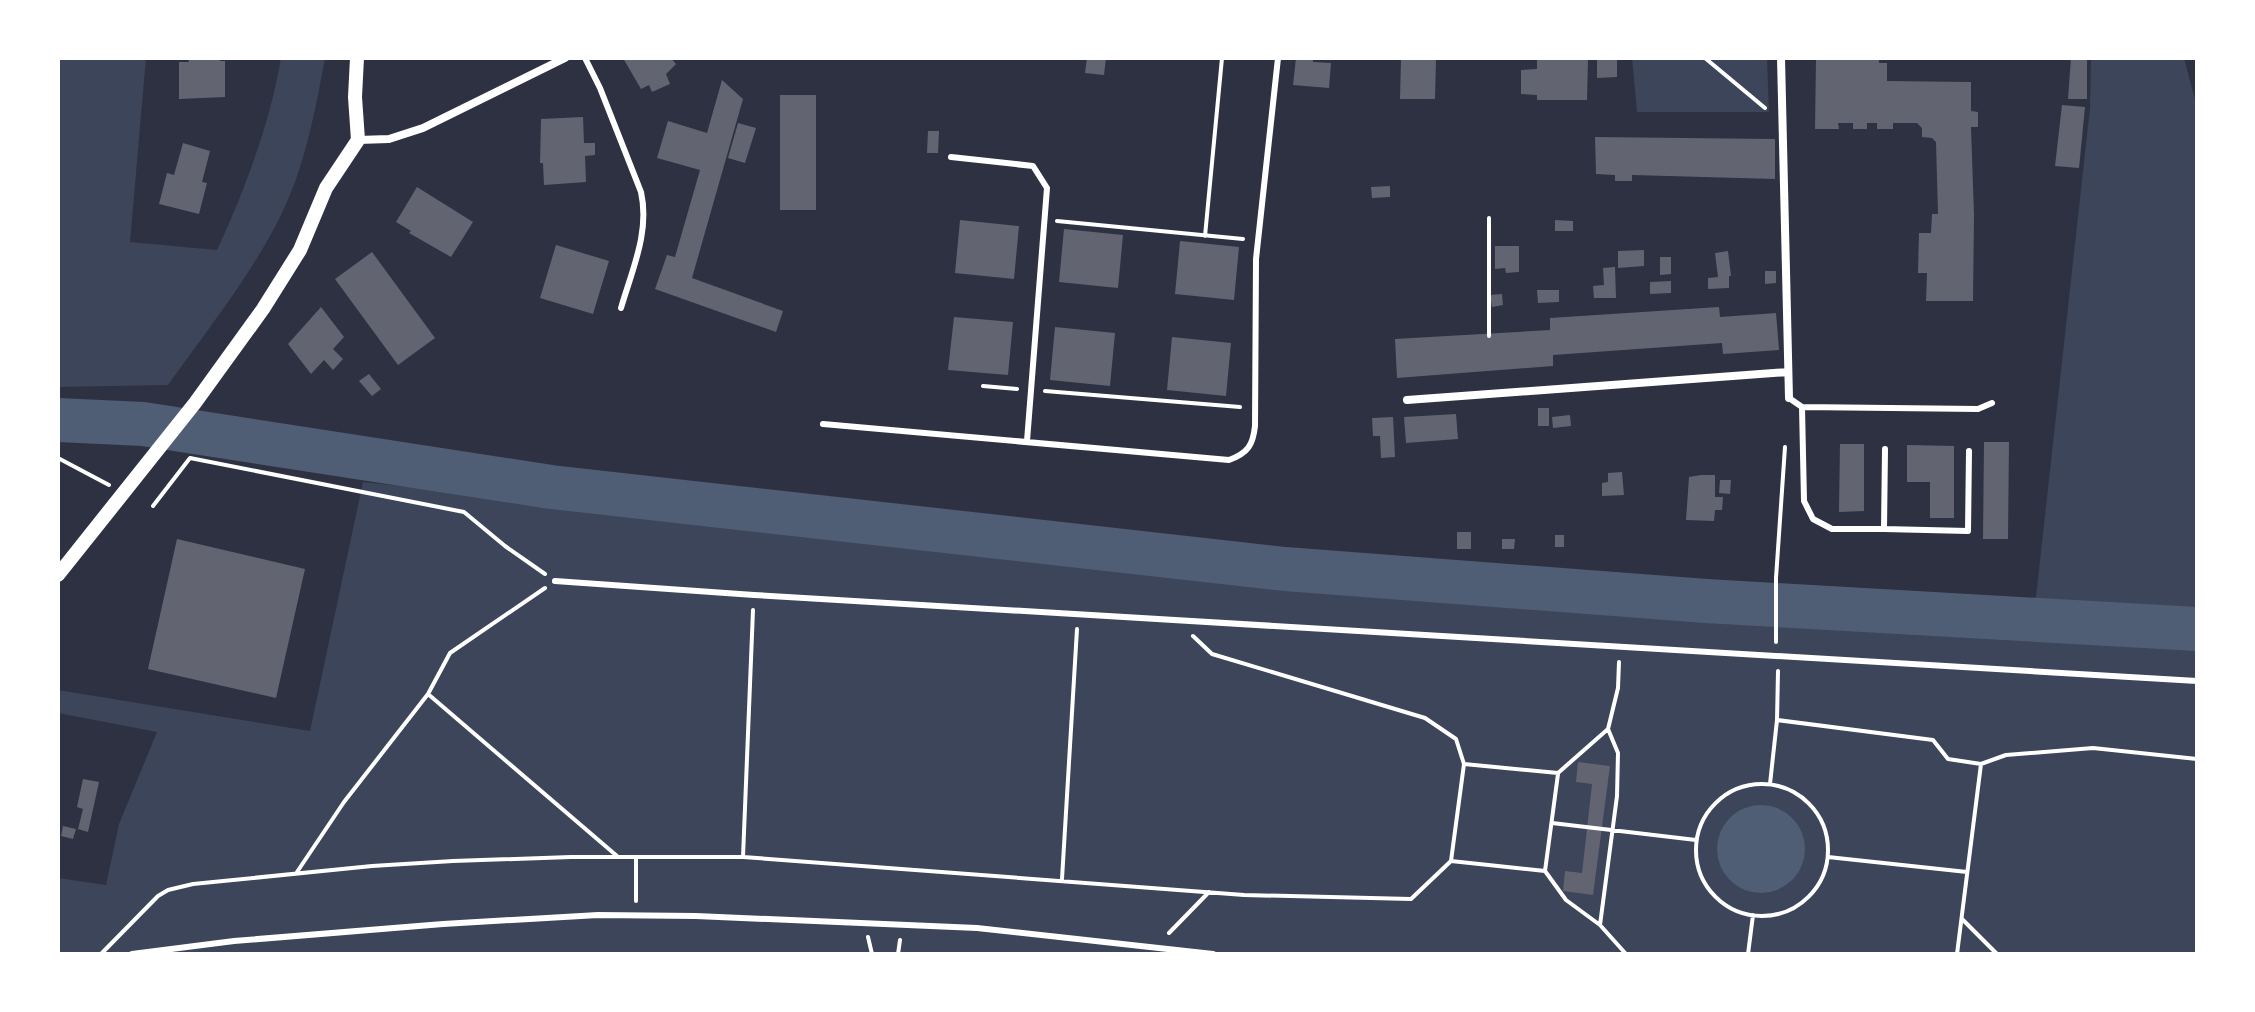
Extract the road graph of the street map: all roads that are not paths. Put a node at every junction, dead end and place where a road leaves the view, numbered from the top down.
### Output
1 (357, 58) edge
2 (565, 58) edge
3 (585, 58) edge
4 (1278, 58) edge
5 (1781, 58) edge
6 (358, 140) junction
7 (951, 157) dead end
8 (621, 308) dead end
9 (1788, 372) junction
10 (1789, 398) joint
11 (1407, 400) dead end
12 (1992, 403) dead end
13 (1802, 407) junction
14 (823, 424) dead end
15 (1027, 441) junction
16 (1885, 449) dead end
17 (1969, 451) dead end
18 (1884, 529) junction
19 (58, 575) edge
20 (555, 581) road end
21 (2197, 681) edge
22 (132, 954) edge
23 (1213, 954) edge

1 - 6 street
2 - 6 street
3 - 8 lane
4 - 15 lane
5 - 9 street
6 - 19 street
7 - 15 lane
9 - 10 street
9 - 11 street
10 - 13 lane
12 - 13 lane
13 - 18 lane
14 - 15 lane
16 - 18 lane
17 - 18 lane
20 - 21 lane
22 - 23 lane

